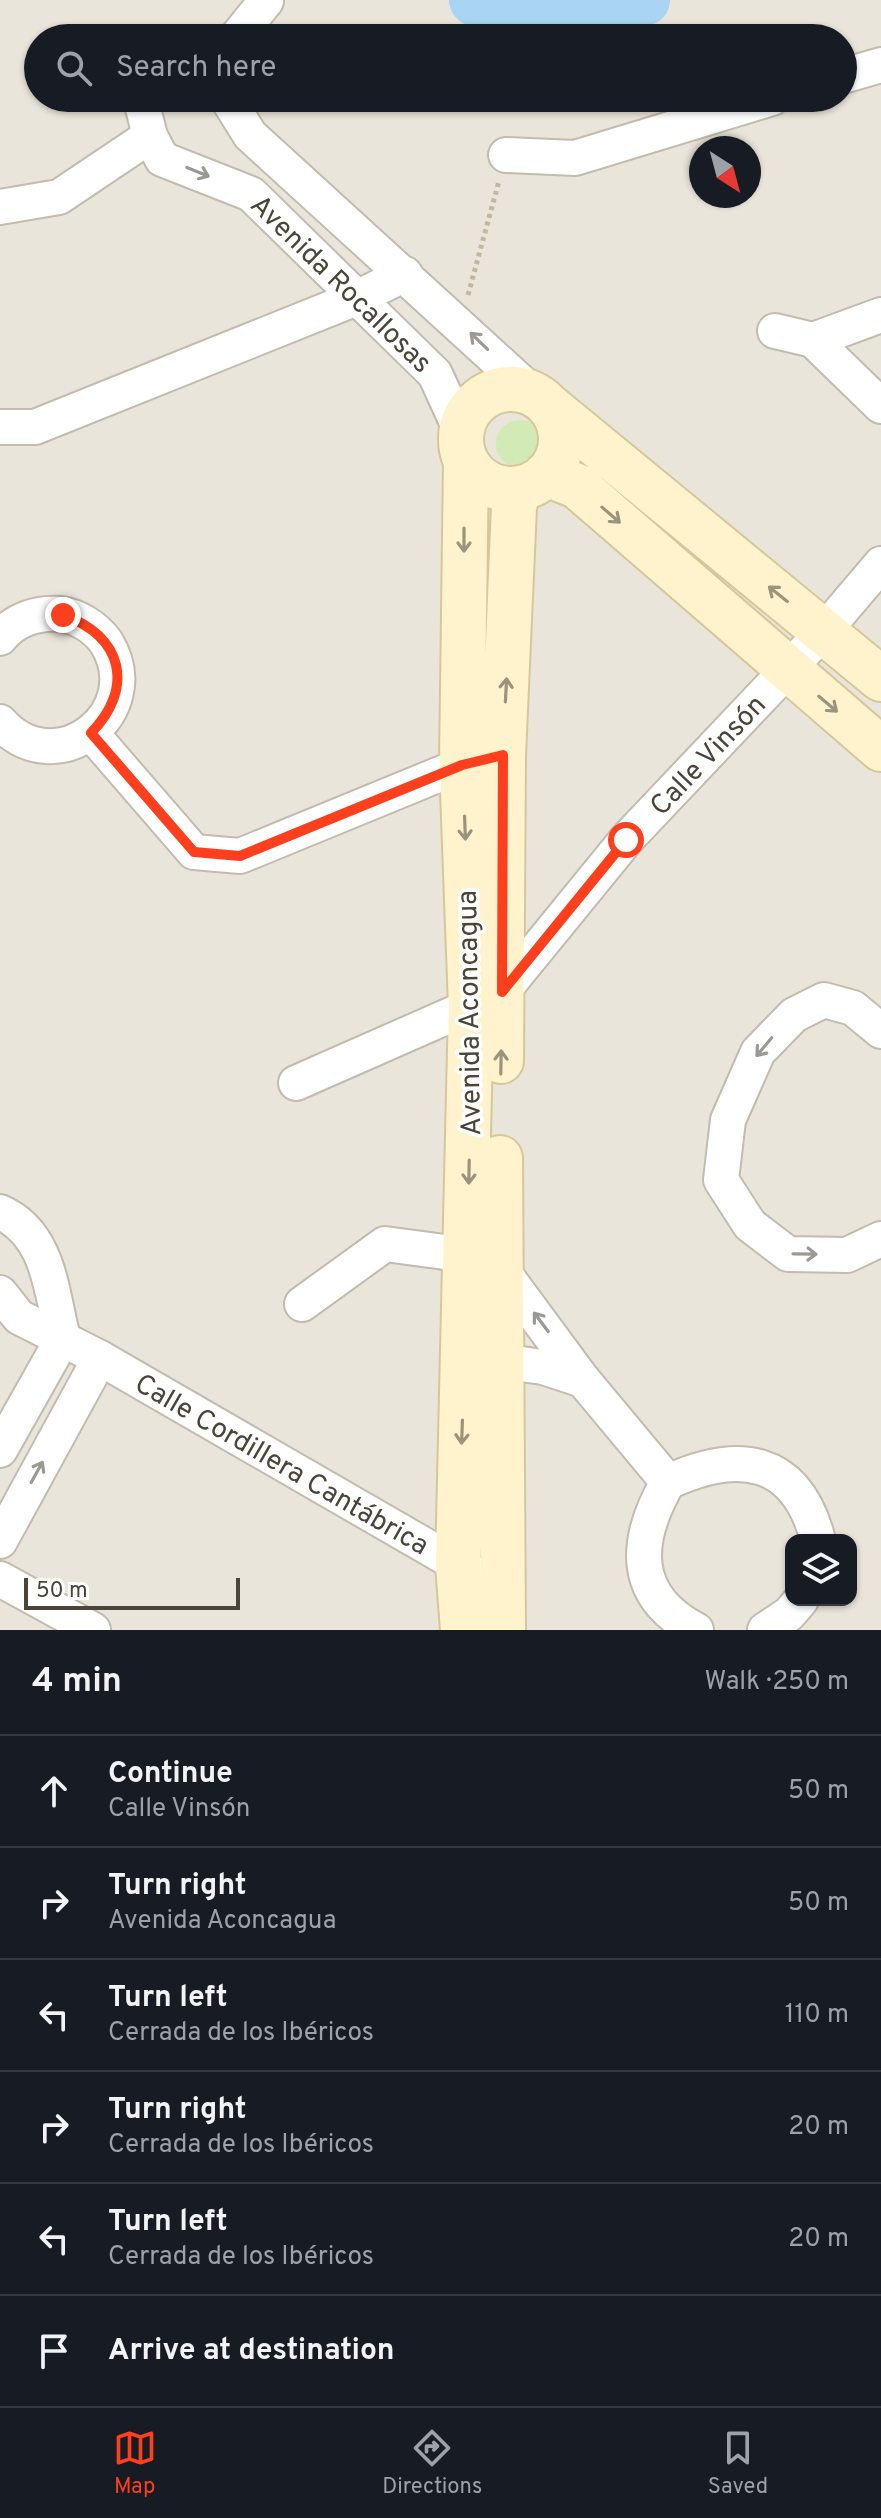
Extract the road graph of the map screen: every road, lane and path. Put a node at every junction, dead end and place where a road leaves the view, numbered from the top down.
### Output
1 (266, 1) edge
2 (247, 24) edge
3 (144, 112) edge
4 (236, 112) edge
5 (726, 112) edge
6 (150, 136) junction
7 (506, 155) joint
8 (0, 207) edge
9 (405, 274) junction
10 (359, 297) junction
11 (881, 315) edge
12 (460, 323) junction
13 (775, 331) dead end
14 (813, 340) junction
15 (542, 401) junction
16 (881, 406) edge
17 (0, 427) edge
18 (35, 427) junction
19 (0, 442) edge
20 (464, 446) junction
21 (532, 481) junction
22 (881, 564) edge
23 (824, 631) junction
24 (0, 638) edge
25 (785, 669) junction
26 (881, 679) edge
27 (0, 722) edge
28 (91, 733) junction
29 (881, 749) edge
30 (482, 760) junction
31 (487, 999) junction
32 (881, 1031) edge
33 (296, 1083) dead end
34 (0, 1212) edge
35 (881, 1239) edge
36 (483, 1260) junction
37 (0, 1293) edge
38 (302, 1304) dead end
39 (63, 1338) junction
40 (100, 1358) junction
41 (499, 1361) junction
42 (583, 1380) junction
43 (0, 1450) edge
44 (668, 1482) junction
45 (816, 1534) edge
46 (0, 1541) edge
47 (458, 1565) junction
48 (0, 1579) edge
49 (796, 1606) edge
50 (502, 1609) edge
51 (93, 1630) edge
52 (463, 1630) edge
53 (696, 1630) edge
54 (765, 1630) edge

1 - 2 street
3 - 6 street
4 - 9 street, Avenida Rocallosas
5 - 7 street
6 - 8 street
6 -> 10 street, Avenida Rocallosas
7 - 12 path
9 - 10 street
9 - 12 street, Avenida Rocallosas
10 - 18 street
10 - 20 street, Avenida Rocallosas
11 - 14 street
15 -> 12 street, Avenida Rocallosas
13 - 14 street
14 - 16 street
15 - 20 street
15 - 21 street
23 -> 15 street, Avenida Rocallosas
17 - 18 street
18 - 19 street
20 - 21 street
20 -> 30 street, Avenida Aconcagua
21 -> 25 street
30 -> 21 street, Avenida Aconcagua
22 - 23 street, Calle Vinsón
23 - 25 street, Calle Vinsón
23 - 26 street, Avenida Rocallosas
24 - 28 street
25 -> 29 street
25 - 31 street, Calle Vinsón
27 - 28 street
28 - 30 street
30 - 31 street, Avenida Aconcagua
31 - 33 street
31 - 36 street, Avenida Aconcagua
32 -> 35 street
34 - 39 street
36 - 38 street
36 - 41 street, Avenida Aconcagua
42 -> 36 street
36 -> 47 street, Avenida Aconcagua
37 - 39 street, Calle Cordillera Cantábrica
39 - 40 street, Calle Cordillera Cantábrica
39 - 43 street
46 -> 40 street
40 - 47 street, Calle Cordillera Cantábrica
41 - 42 street
41 - 50 street, Avenida Aconcagua
42 - 44 street
44 - 45 street
44 - 53 street
47 - 50 street, Calle Cordillera Cantábrica
47 - 52 street, Avenida Aconcagua
48 - 51 street
49 - 54 street

